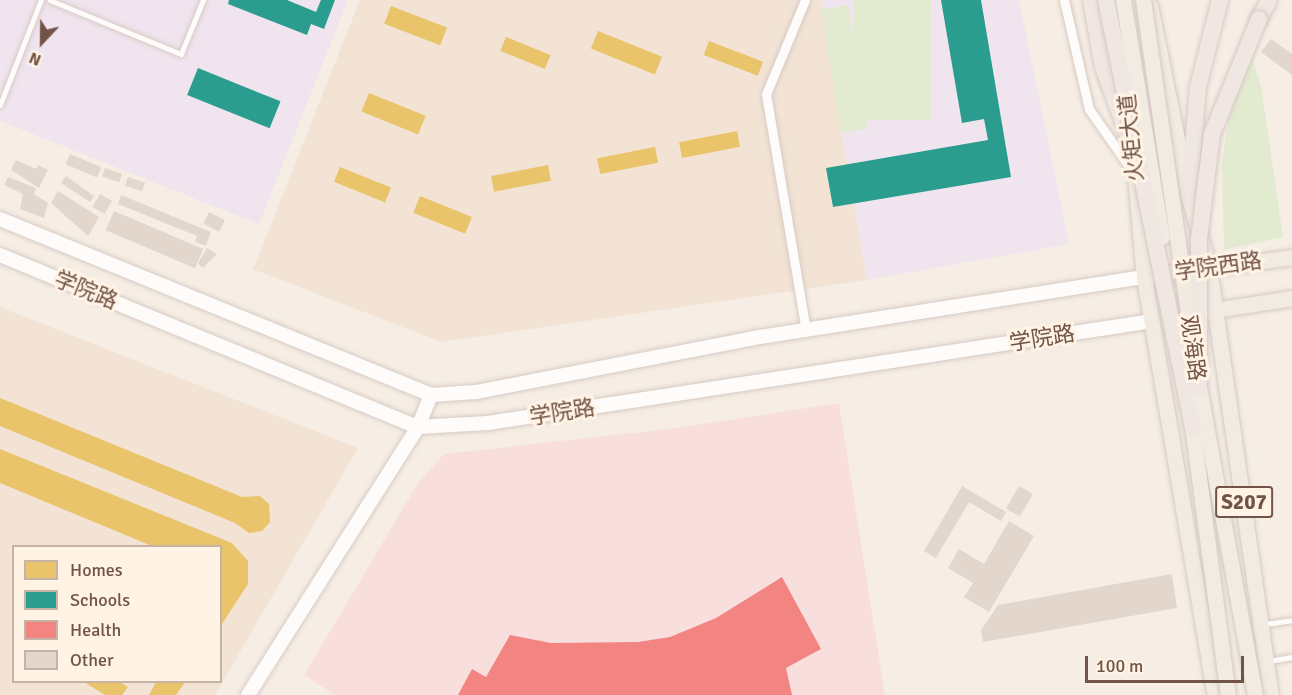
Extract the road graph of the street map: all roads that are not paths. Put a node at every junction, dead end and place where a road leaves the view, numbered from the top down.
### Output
1 (41, 0) edge
2 (51, 0) edge
3 (203, 0) edge
4 (805, 0) edge
5 (1064, 0) edge
6 (1091, 0) edge
7 (1106, 0) edge
8 (1121, 0) edge
9 (1143, 0) edge
10 (1149, 0) edge
11 (1220, 0) edge
12 (1269, 0) edge
13 (0, 105) edge
14 (1131, 144) junction
15 (1135, 175) junction
16 (1189, 198) junction
17 (0, 219) edge
18 (0, 255) edge
19 (1292, 256) edge
20 (1209, 267) junction
21 (1144, 277) junction
22 (1292, 298) edge
23 (1217, 310) junction
24 (1152, 321) junction
25 (806, 330) junction
26 (1199, 388) junction
27 (431, 395) junction
28 (418, 427) junction
29 (1192, 428) junction
30 (1292, 620) edge
31 (1261, 624) junction
32 (1292, 657) edge
33 (1266, 661) junction
34 (248, 695) edge
35 (1215, 695) edge
36 (1228, 695) edge
37 (1255, 695) edge
38 (1271, 695) edge

1 - 13 lane
2 - 3 lane
4 - 25 street
5 - 15 street
6 - 14 highway
7 - 29 highway, bridge
8 - 14 main road, 火矩大道 / S207
8 - 29 main road, 观海路, bridge
9 - 26 main road, 观海路, bridge
10 - 16 main road, 火矩大道 / S207
11 - 16 highway
12 - 26 highway, bridge
14 - 15 main road, 火矩大道 / S207
15 - 21 main road, 火矩大道 / S207
16 - 20 main road, 火矩大道 / S207
17 - 27 main road, 学院路
18 - 28 main road, 学院路
19 - 20 main road, 学院西路
20 - 21 main road, 学院西路
20 - 23 main road, 观海路 / S207
21 - 24 main road, 观海路 / S207
21 - 25 main road, 学院路
22 - 23 main road, 学院西路
23 - 24 main road, 学院西路
23 - 31 main road, 观海路 / S207
24 - 28 main road, 学院路
24 - 35 main road, 观海路 / S207
25 - 27 main road, 学院路
26 - 37 main road, 观海路, bridge
27 - 28 main road
28 - 34 main road
29 - 36 main road, 观海路, bridge
30 - 31 lane
31 - 33 main road, 观海路 / S207
32 - 33 lane
33 - 38 main road, 观海路 / S207

